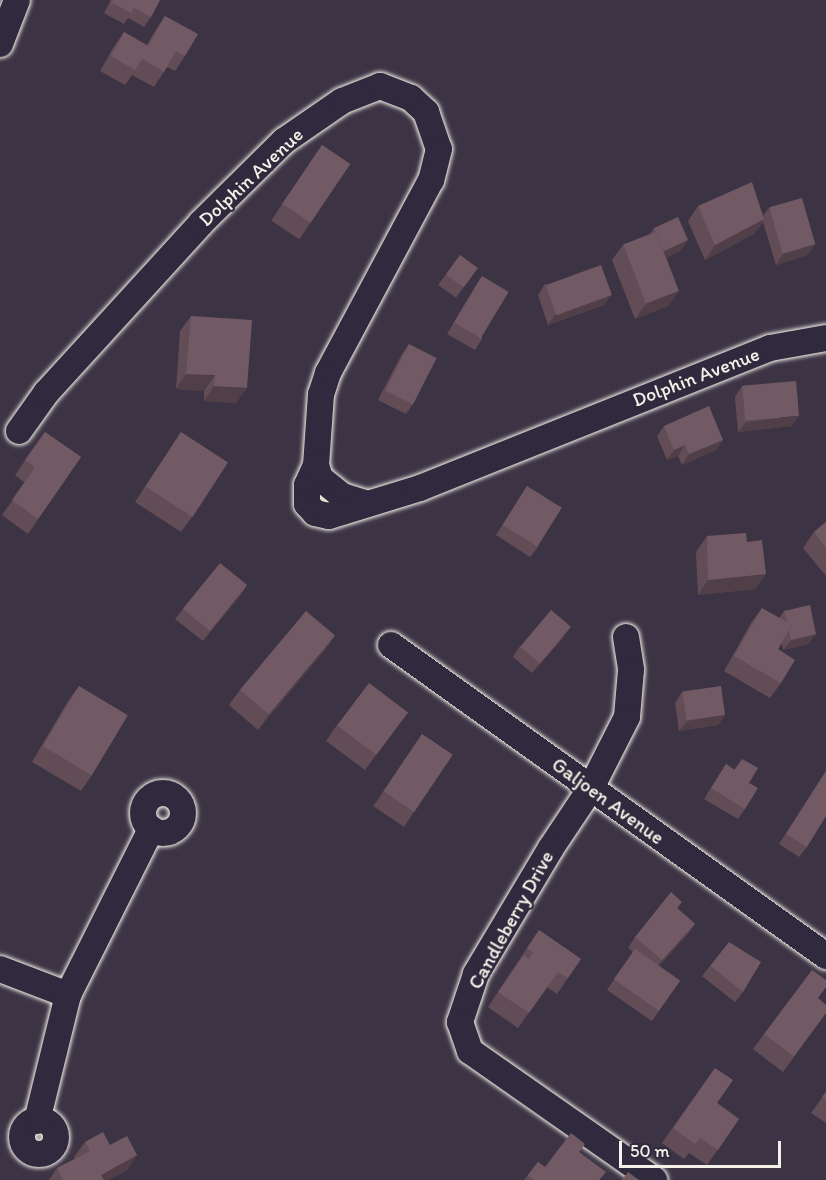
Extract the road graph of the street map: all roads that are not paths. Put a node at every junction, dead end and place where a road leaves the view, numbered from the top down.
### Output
1 (16, 0) edge
2 (0, 44) edge
3 (826, 338) edge
4 (19, 431) dead end
5 (626, 637) dead end
6 (391, 645) dead end
7 (591, 788) junction
8 (151, 829) dead end
9 (826, 956) edge
10 (0, 969) edge
11 (68, 995) junction
12 (37, 1121) dead end
13 (654, 1180) edge

1 - 2 street
3 - 4 street, Dolphin Avenue
5 - 7 street, Candleberry Drive
6 - 7 street, Galjoen Avenue
7 - 9 street, Galjoen Avenue
7 - 13 street, Candleberry Drive
8 - 11 street
10 - 11 street
11 - 12 street

